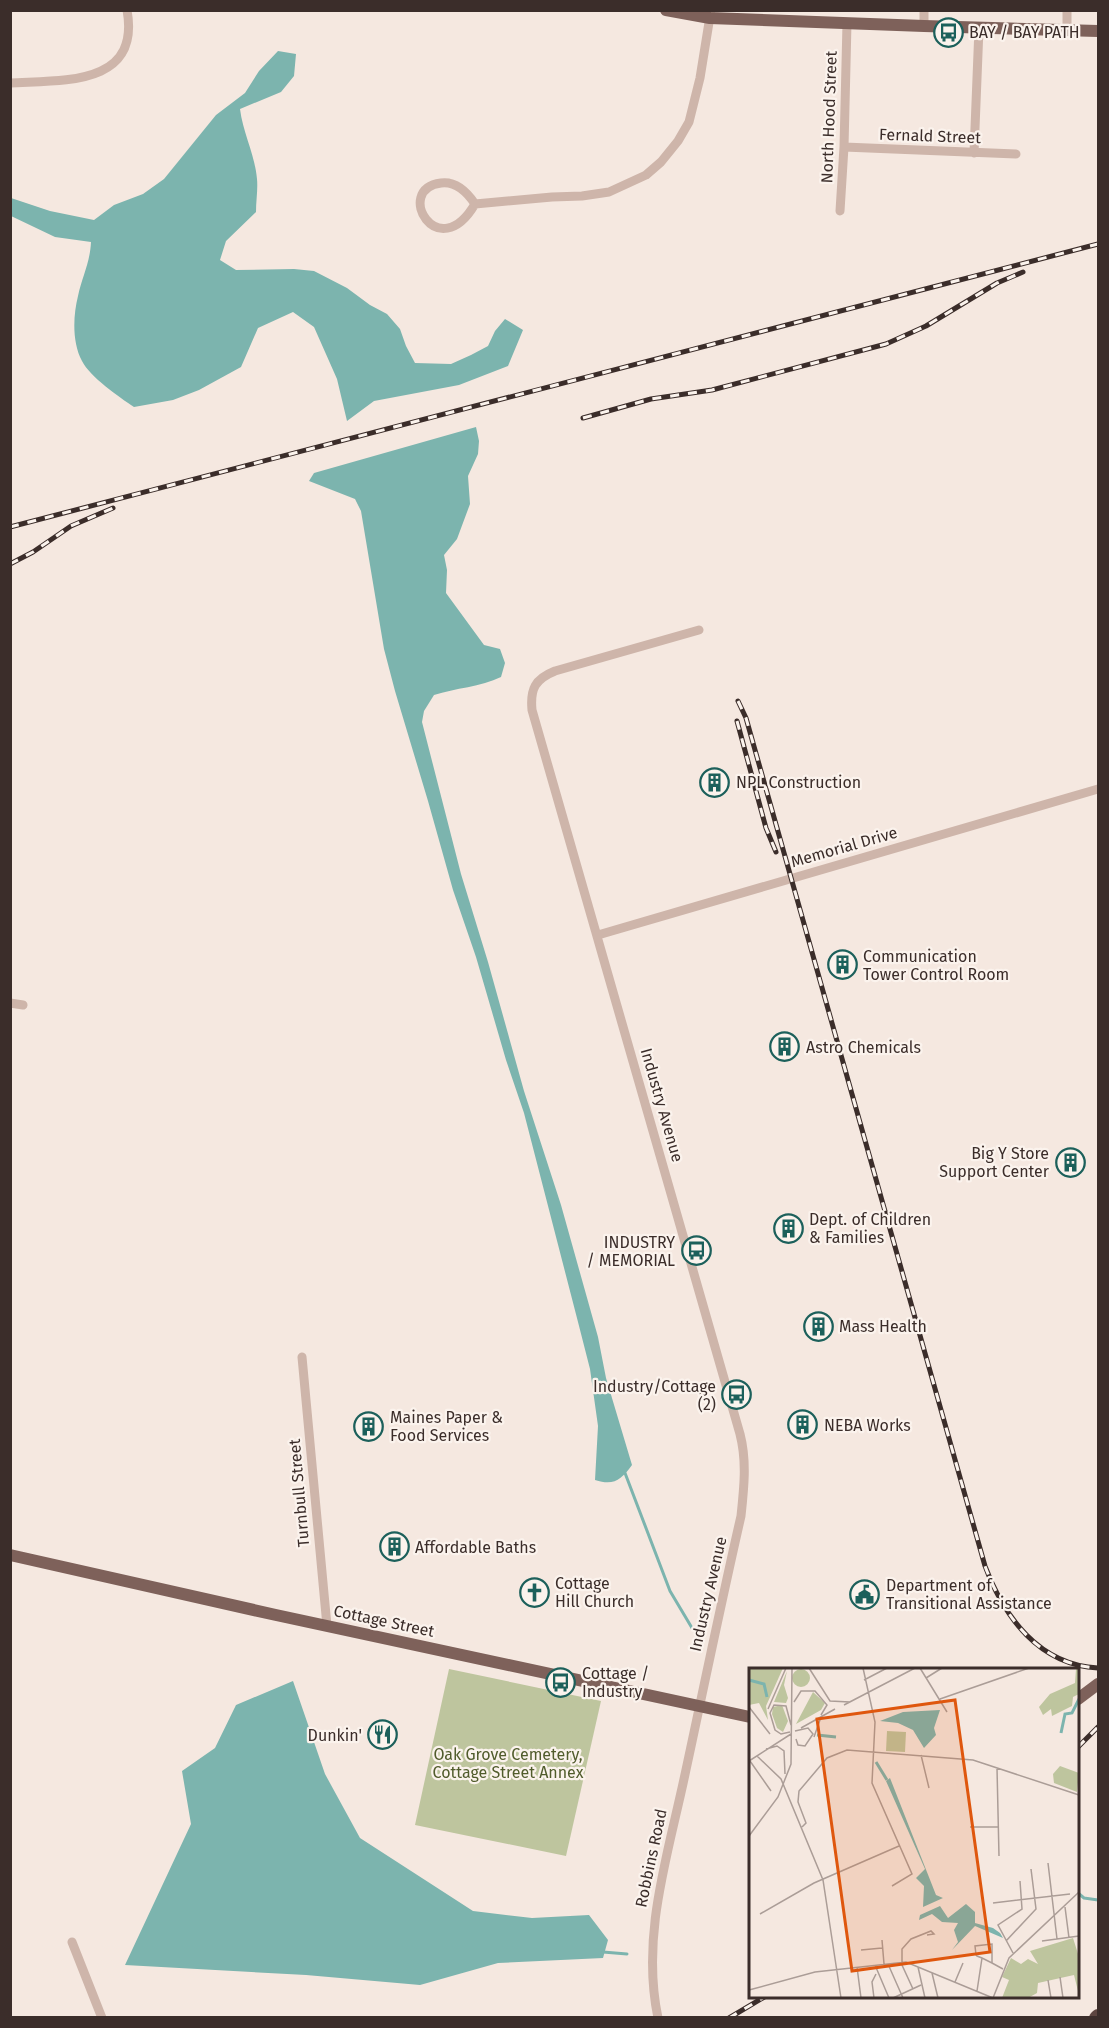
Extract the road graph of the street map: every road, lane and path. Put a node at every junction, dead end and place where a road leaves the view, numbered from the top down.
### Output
1 (127, 10) edge
2 (666, 10) edge
3 (924, 10) edge
4 (1067, 10) edge
5 (710, 14) edge
6 (817, 16) edge
7 (847, 23) junction
8 (924, 26) junction
9 (979, 28) junction
10 (1067, 30) junction
11 (1098, 31) edge
12 (10, 83) edge
13 (844, 147) junction
14 (974, 153) junction
15 (1016, 154) dead end
16 (475, 204) junction
17 (840, 212) dead end
18 (699, 630) dead end
19 (1098, 789) edge
20 (598, 935) junction
21 (10, 1003) edge
22 (23, 1005) dead end
23 (302, 1357) dead end
24 (10, 1555) edge
25 (327, 1626) junction
26 (1098, 1684) edge
27 (1079, 1698) edge
28 (698, 1707) junction
29 (749, 1717) edge
30 (72, 1942) dead end
31 (102, 2018) edge
32 (658, 2018) edge

1 - 12 street
2 - 5 main road
3 - 8 street
4 - 10 street
5 - 6 main road
5 - 16 street
6 - 7 main road
7 - 8 main road
7 - 13 street, North Hood Street
8 - 9 main road
9 - 10 main road
9 - 14 street
10 - 11 main road
13 - 14 street, Fernald Street
13 - 17 street, North Hood Street
14 - 15 street, Fernald Street
16 - 16 street
18 - 20 street, Industry Avenue
19 - 20 street, Memorial Drive
20 - 28 street, Industry Avenue
21 - 22 street
23 - 25 street, Turnbull Street
24 - 25 main road, Cottage Street
25 - 28 main road, Cottage Street
26 - 27 main road
28 - 29 main road, Cottage Street
28 - 32 street, Robbins Road
30 - 31 street

